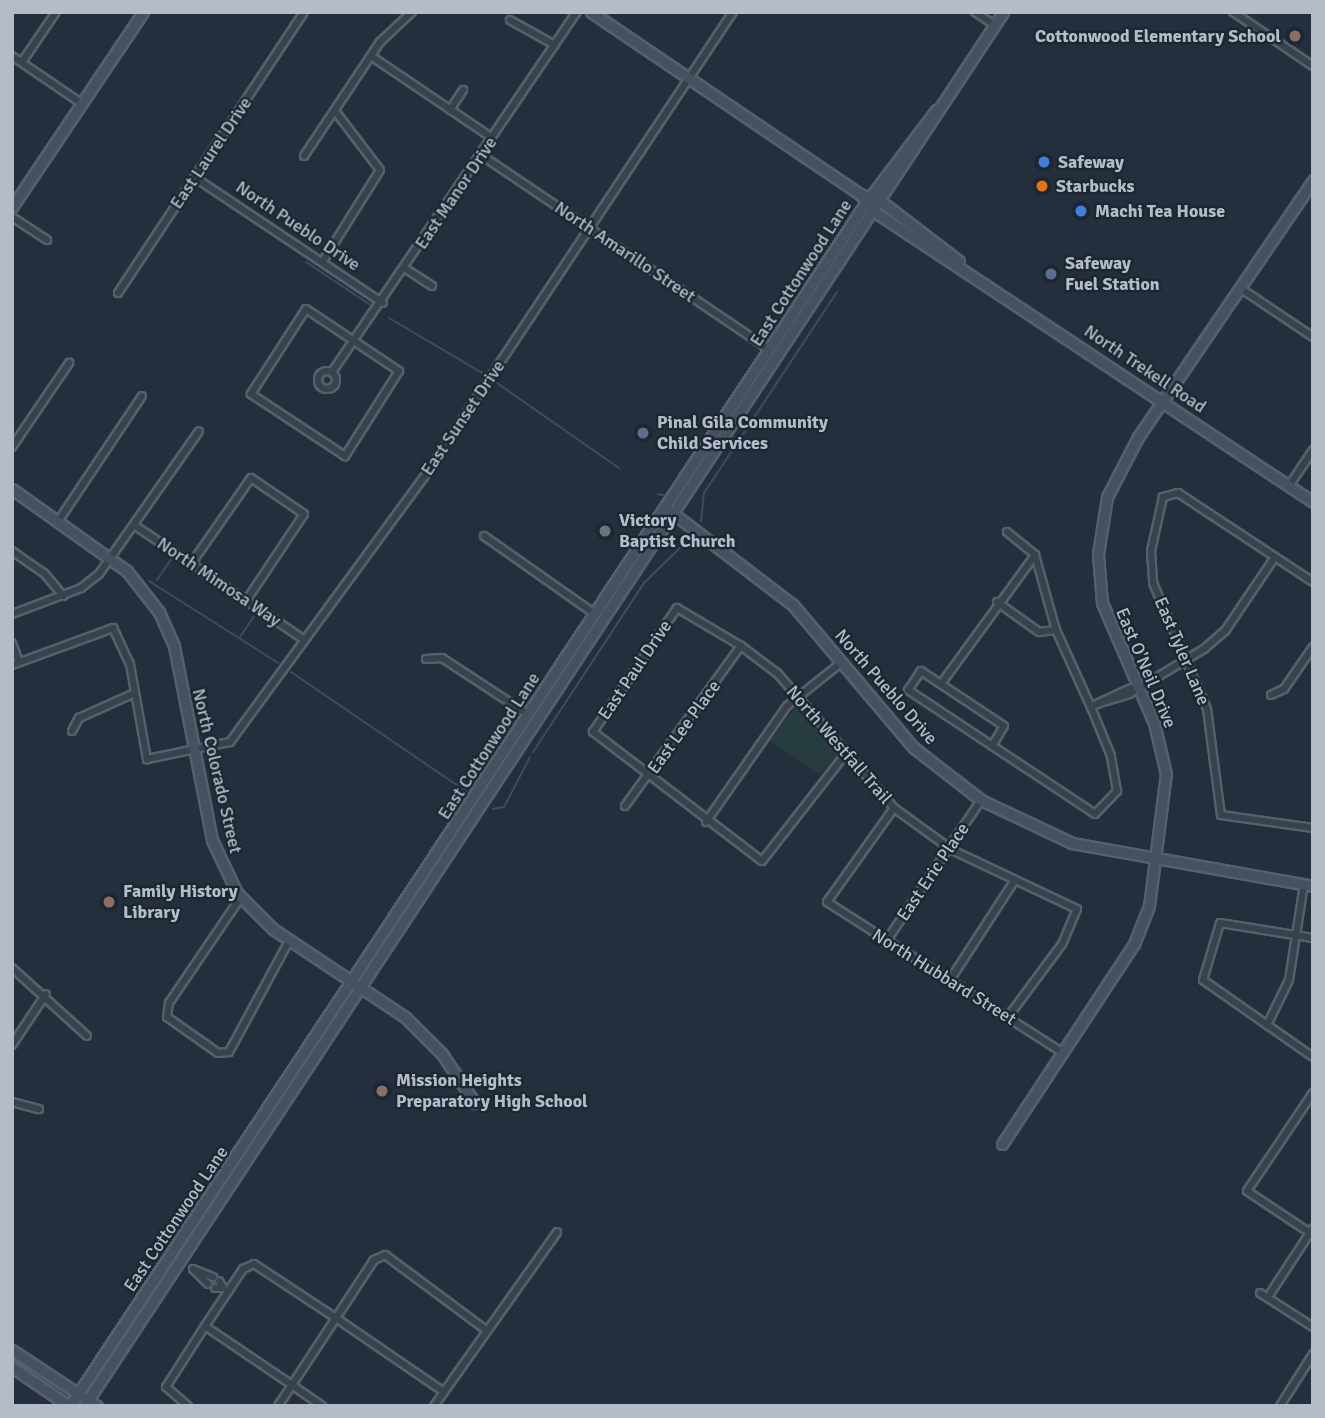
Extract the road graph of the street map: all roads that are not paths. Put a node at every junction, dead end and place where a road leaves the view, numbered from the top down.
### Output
1 (56, 12) edge
2 (143, 12) edge
3 (304, 12) edge
4 (412, 12) edge
5 (577, 12) edge
6 (591, 12) edge
7 (733, 12) edge
8 (975, 12) edge
9 (1003, 12) edge
10 (1233, 12) edge
11 (510, 20) dead end
12 (994, 25) junction
13 (555, 45) junction
14 (12, 56) edge
15 (371, 56) junction
16 (22, 62) junction
17 (1313, 66) edge
18 (689, 78) junction
19 (463, 90) dead end
20 (81, 103) junction
21 (938, 108) junction
22 (450, 110) junction
23 (335, 111) junction
24 (492, 138) junction
25 (481, 155) junction
26 (304, 156) dead end
27 (194, 177) junction
28 (1313, 180) edge
29 (860, 194) junction
30 (871, 195) junction
31 (882, 202) junction
32 (865, 204) junction
33 (12, 206) edge
34 (875, 212) junction
35 (12, 217) edge
36 (589, 228) junction
37 (47, 240) dead end
38 (323, 261) junction
39 (959, 261) junction
40 (406, 269) junction
41 (432, 286) dead end
42 (1240, 288) junction
43 (117, 293) dead end
44 (383, 303) junction
45 (795, 310) junction
46 (805, 317) junction
47 (1313, 337) edge
48 (354, 338) junction
49 (769, 349) junction
50 (69, 363) dead end
51 (332, 372) dead end
52 (142, 396) dead end
53 (1164, 401) junction
54 (199, 431) dead end
55 (12, 447) edge
56 (1313, 450) edge
57 (1289, 486) junction
58 (12, 489) edge
59 (1313, 502) edge
60 (666, 508) junction
61 (674, 515) junction
62 (59, 520) junction
63 (134, 525) junction
64 (1007, 531) dead end
65 (484, 536) dead end
66 (12, 551) edge
67 (1034, 555) junction
68 (1276, 557) junction
69 (111, 558) junction
70 (191, 564) junction
71 (1313, 582) edge
72 (62, 596) junction
73 (246, 601) junction
74 (997, 602) junction
75 (677, 608) joint
76 (12, 614) edge
77 (595, 614) junction
78 (1056, 630) junction
79 (303, 639) junction
80 (12, 642) edge
81 (741, 646) junction
82 (1313, 647) edge
83 (426, 659) dead end
84 (1186, 660) junction
85 (842, 662) junction
86 (16, 664) edge
87 (942, 684) junction
88 (1134, 686) junction
89 (135, 692) junction
90 (1271, 695) dead end
91 (796, 699) junction
92 (1094, 706) junction
93 (529, 715) junction
94 (72, 731) dead end
95 (992, 746) junction
96 (195, 753) junction
97 (844, 756) junction
98 (648, 776) junction
99 (981, 800) junction
100 (625, 806) dead end
101 (894, 808) junction
102 (706, 822) junction
103 (1313, 828) edge
104 (952, 850) junction
105 (1156, 860) junction
106 (1013, 883) junction
107 (1308, 885) edge
108 (241, 897) junction
109 (1296, 935) junction
110 (1313, 938) edge
111 (289, 940) junction
112 (885, 943) junction
113 (12, 968) edge
114 (950, 980) junction
115 (357, 985) junction
116 (46, 994) junction
117 (1008, 1017) junction
118 (1267, 1025) junction
119 (87, 1036) dead end
120 (12, 1045) edge
121 (1062, 1052) junction
122 (1313, 1057) edge
123 (1313, 1094) edge
124 (12, 1102) edge
125 (475, 1103) dead end
126 (39, 1109) dead end
127 (1002, 1144) dead end
128 (557, 1232) dead end
129 (1312, 1232) edge
130 (180, 1260) junction
131 (193, 1269) junction
132 (218, 1283) junction
133 (1260, 1293) dead end
134 (1268, 1297) junction
135 (336, 1318) junction
136 (205, 1326) junction
137 (1313, 1327) edge
138 (486, 1330) junction
139 (12, 1350) edge
140 (1313, 1354) edge
141 (12, 1367) edge
142 (292, 1385) junction
143 (444, 1392) junction
144 (79, 1393) junction
145 (86, 1403) edge
146 (70, 1406) edge
147 (96, 1406) edge
148 (188, 1406) edge
149 (278, 1406) edge
150 (322, 1406) edge
151 (434, 1406) edge
152 (1280, 1406) edge

1 - 16 street
2 - 20 main road
3 - 27 street, East Laurel Drive
4 - 15 street
5 - 13 street, East Manor Drive
6 - 18 main road, North Trekell Road
7 - 18 street, East Sunset Drive
8 - 12 street
9 - 12 main road, East Cottonwood Lane
10 - 17 street
11 - 13 street
12 - 21 main road, East Cottonwood Lane
13 - 24 street, East Manor Drive
14 - 16 street
15 - 22 street
15 - 23 street
16 - 20 street
18 - 29 main road, North Trekell Road
18 - 36 street, East Sunset Drive
19 - 22 street
20 - 33 main road
21 - 30 main road, East Cottonwood Lane
21 - 31 main road, East Cottonwood Lane
22 - 24 street
23 - 26 street
23 - 38 street
24 - 25 street, East Manor Drive
25 - 36 street, North Amarillo Street
25 - 40 street, East Manor Drive
27 - 38 street, North Pueblo Drive
27 - 43 street, East Laurel Drive
28 - 42 main road, East O'Neil Drive
29 - 30 main road, North Trekell Road
29 - 32 main road, North Trekell Road
30 - 31 main road, North Trekell Road
30 - 32 main road, East Cottonwood Lane
31 - 34 main road, East Cottonwood Lane
31 - 39 main road, North Trekell Road
32 - 34 main road, North Trekell Road
32 - 45 main road, East Cottonwood Lane
34 - 39 main road, North Trekell Road
34 - 46 main road, East Cottonwood Lane
35 - 37 street
36 - 49 street, North Amarillo Street
36 - 79 street, East Sunset Drive
38 - 44 street, North Pueblo Drive
39 - 53 main road, North Trekell Road
40 - 41 street
40 - 44 street, East Manor Drive
42 - 47 street
42 - 53 main road, East O'Neil Drive
44 - 48 street, East Manor Drive
45 - 46 main road
45 - 49 main road, East Cottonwood Lane
46 - 61 main road, East Cottonwood Lane
48 - 48 street
48 - 51 street, East Manor Drive
49 - 60 main road, East Cottonwood Lane
50 - 55 street
52 - 62 street
53 - 57 main road, North Trekell Road
53 - 88 main road, East O'Neil Drive
54 - 63 street
56 - 57 street
57 - 59 main road, North Trekell Road
58 - 62 main road, North Colorado Street
60 - 61 main road, North Pueblo Drive
60 - 77 main road, East Cottonwood Lane
61 - 85 main road, North Pueblo Drive
61 - 115 main road, East Cottonwood Lane
62 - 69 main road, North Colorado Street
63 - 69 street
63 - 70 street, North Mimosa Way
64 - 67 street
65 - 77 street
66 - 72 street
67 - 74 street
67 - 78 street
68 - 71 street
68 - 84 street
68 - 84 street, East Tyler Lane
69 - 72 street
69 - 96 main road, North Colorado Street
70 - 73 street, North Mimosa Way
70 - 73 street
72 - 76 street
73 - 79 street, North Mimosa Way
74 - 78 street
74 - 87 street
75 - 81 street, North Westfall Trail
75 - 98 street, East Paul Drive
77 - 93 main road, East Cottonwood Lane
78 - 92 street
79 - 96 street, East Sunset Drive
80 - 86 street
81 - 91 street, North Westfall Trail
81 - 98 street, East Lee Place
82 - 90 street
83 - 93 street
84 - 88 street
84 - 103 street, East Tyler Lane
85 - 91 street
85 - 99 main road, North Pueblo Drive
86 - 89 street
87 - 95 street
87 - 95 street
88 - 92 street
88 - 105 main road, East O'Neil Drive
89 - 94 street
89 - 96 street, East Sunset Drive
91 - 97 street, North Westfall Trail
91 - 102 street
92 - 95 street
93 - 115 main road, East Cottonwood Lane
96 - 108 main road, North Colorado Street
97 - 101 street, North Westfall Trail
97 - 102 street
98 - 100 street, East Lee Place
98 - 102 street
99 - 104 street, East Eric Place
99 - 105 main road, North Pueblo Drive
101 - 104 street, North Westfall Trail
101 - 112 street, North Hubbard Street
104 - 106 street, North Westfall Trail
104 - 112 street, East Eric Place
105 - 107 main road, North Pueblo Drive
105 - 121 main road, East O'Neil Drive
106 - 114 street
106 - 117 street, North Westfall Trail
107 - 109 street
108 - 111 main road, North Colorado Street
108 - 111 street
109 - 110 street
109 - 118 street
109 - 118 street
111 - 115 main road, North Colorado Street
112 - 114 street, North Hubbard Street
113 - 116 street
114 - 117 street, North Hubbard Street
115 - 125 main road, North Colorado Street
115 - 130 main road, East Cottonwood Lane
115 - 144 main road, East Cottonwood Lane
116 - 119 street
116 - 120 street
117 - 121 street, North Hubbard Street
118 - 122 street
121 - 127 main road, East O'Neil Drive
123 - 129 street
124 - 126 street
128 - 138 street
129 - 134 street
130 - 131 street
130 - 145 main road, East Cottonwood Lane
131 - 132 street
131 - 132 street
132 - 135 street
132 - 136 street
133 - 134 street
134 - 137 street
135 - 138 street
135 - 142 street
135 - 143 street
136 - 142 street
136 - 148 street
138 - 143 street
139 - 144 main road
140 - 152 street
141 - 146 main road
142 - 149 street
142 - 150 street
143 - 151 street
144 - 145 main road
144 - 146 main road, East Cottonwood Lane
145 - 147 main road

